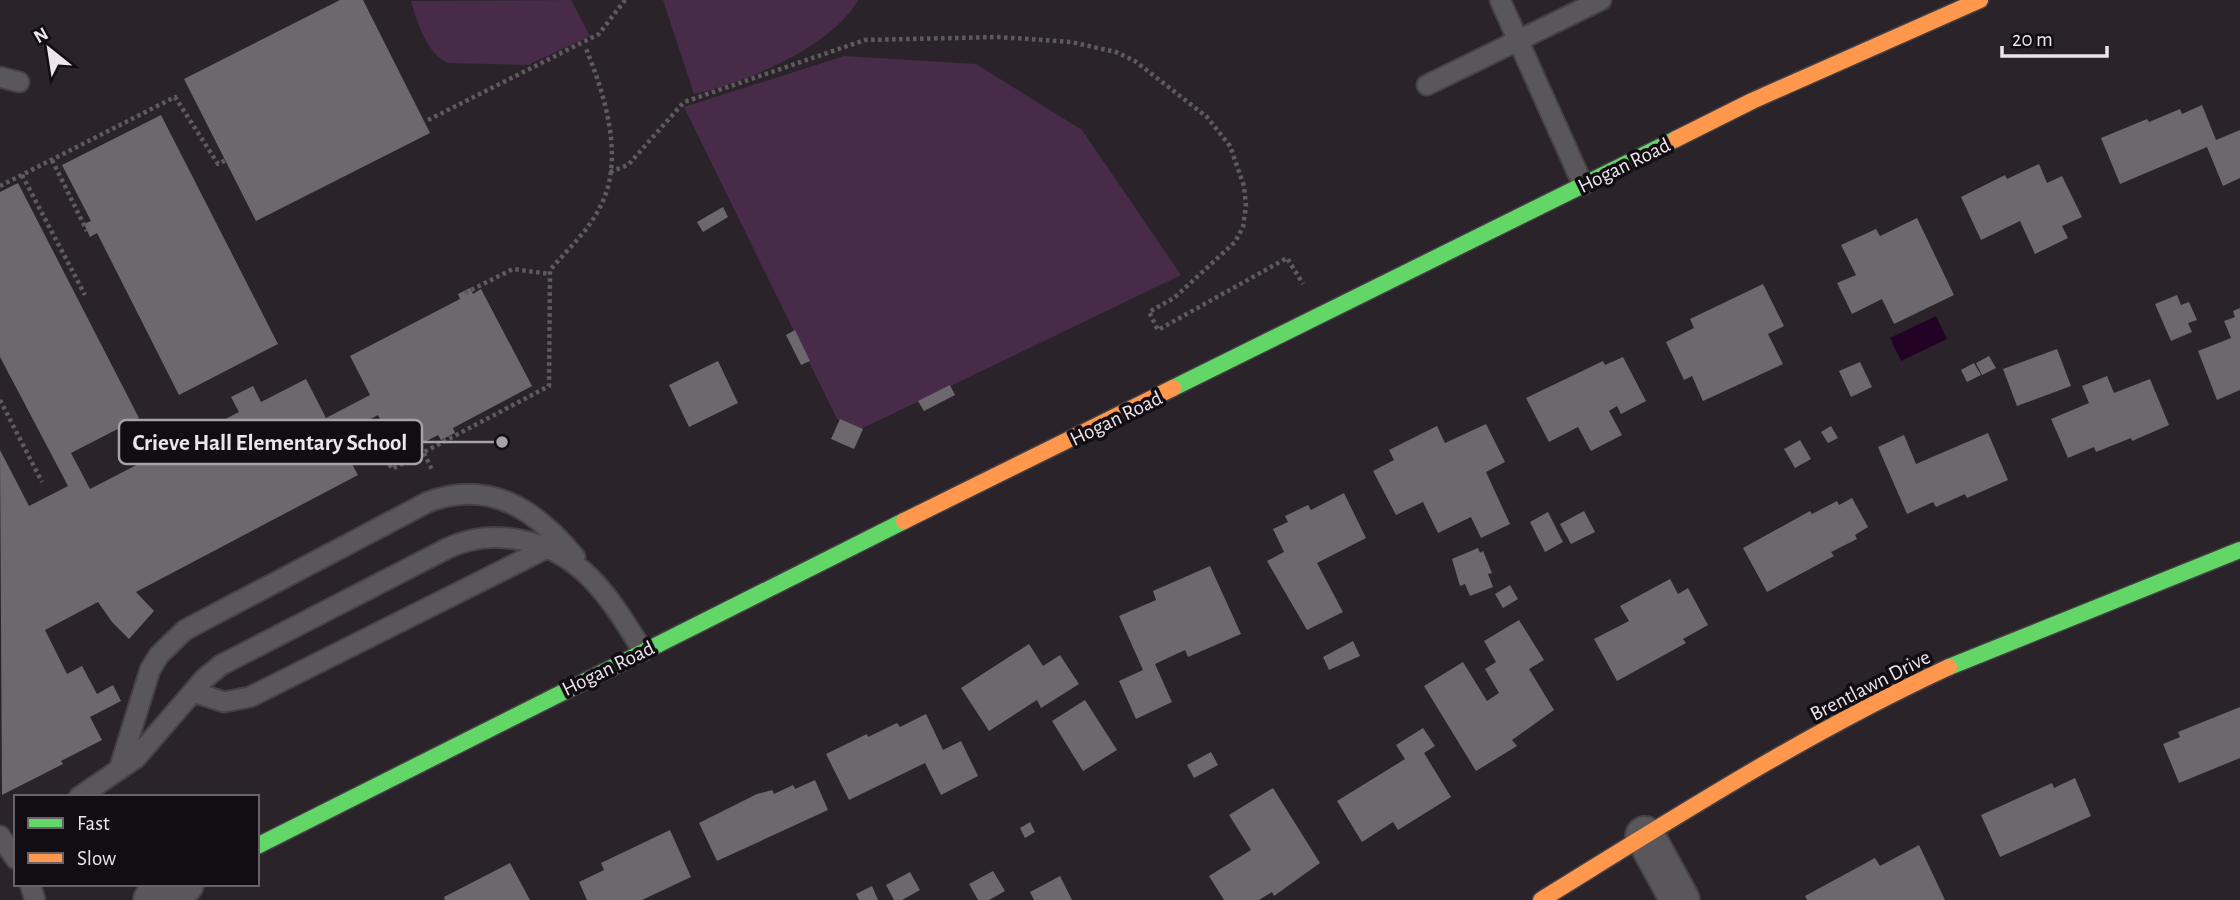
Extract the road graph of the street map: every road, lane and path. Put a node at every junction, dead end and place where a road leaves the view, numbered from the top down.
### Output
1 (625, 0) edge
2 (1500, 0) edge
3 (1601, 0) edge
4 (1980, 0) edge
5 (1518, 40) junction
6 (585, 46) dead end
7 (1427, 85) dead end
8 (428, 120) dead end
9 (52, 160) junction
10 (226, 160) dead end
11 (610, 172) junction
12 (22, 175) junction
13 (1583, 185) junction
14 (0, 186) edge
15 (87, 231) dead end
16 (550, 274) junction
17 (1306, 289) dead end
18 (465, 293) dead end
19 (85, 295) dead end
20 (0, 400) edge
21 (367, 421) dead end
22 (42, 482) dead end
23 (549, 547) junction
24 (2240, 550) edge
25 (598, 584) junction
26 (643, 651) junction
27 (193, 692) junction
28 (118, 771) junction
29 (82, 795) edge
30 (0, 836) edge
31 (1645, 836) junction
32 (259, 845) edge
33 (14, 856) edge
34 (180, 886) edge
35 (153, 900) edge
36 (1541, 900) edge
37 (1680, 900) edge

1 - 8 path
2 - 5 lane
3 - 5 lane
4 - 13 street, Hogan Road
5 - 7 lane
5 - 13 lane
6 - 11 path
9 - 10 path
9 - 12 path
9 - 15 path
11 - 16 path
11 - 17 path
12 - 14 path
12 - 19 path
13 - 26 street, Hogan Road
16 - 18 path
16 - 21 path
20 - 22 path
23 - 25 lane
23 - 27 lane
23 - 27 lane
24 - 31 street, Brentlawn Drive
25 - 26 lane
25 - 28 lane
26 - 32 street, Hogan Road
27 - 28 lane
28 - 29 lane
30 - 33 lane
31 - 36 street, Brentlawn Drive
31 - 37 street
34 - 35 street

